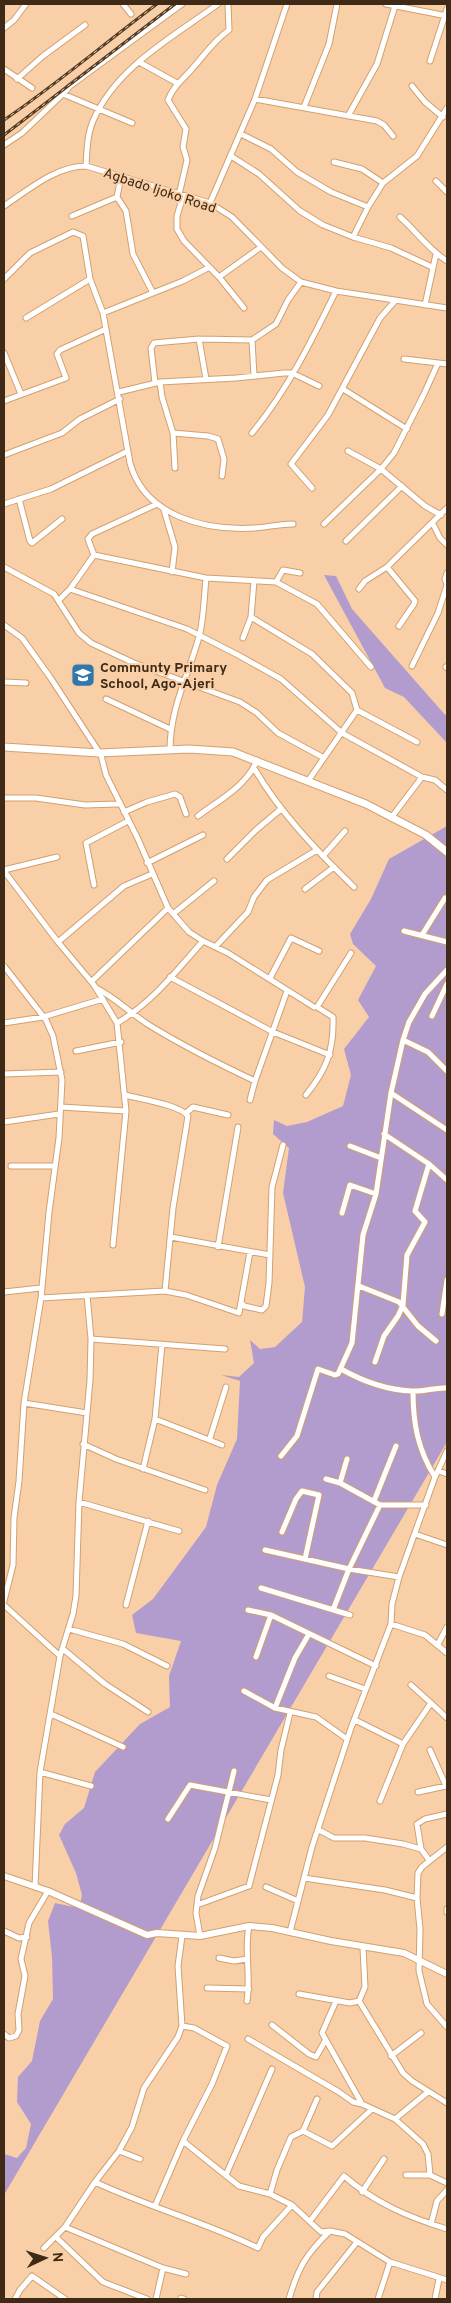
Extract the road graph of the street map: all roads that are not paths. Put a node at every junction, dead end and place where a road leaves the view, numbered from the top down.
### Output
1 (26, 4) edge
2 (123, 4) edge
3 (182, 4) edge
4 (218, 4) edge
5 (228, 4) edge
6 (287, 4) edge
7 (337, 4) edge
8 (386, 4) edge
9 (395, 6) junction
10 (447, 9) edge
11 (131, 14) dead end
12 (446, 16) edge
13 (85, 25) dead end
14 (4, 28) edge
15 (430, 60) dead end
16 (140, 62) junction
17 (4, 69) edge
18 (17, 79) junction
19 (177, 83) junction
20 (412, 86) dead end
21 (32, 88) dead end
22 (63, 94) junction
23 (255, 99) junction
24 (304, 107) junction
25 (447, 108) edge
26 (99, 109) junction
27 (348, 116) junction
28 (443, 117) junction
29 (132, 123) dead end
30 (241, 134) junction
31 (393, 136) dead end
32 (4, 145) edge
33 (231, 156) junction
34 (334, 162) dead end
35 (86, 166) junction
36 (121, 177) junction
37 (436, 181) dead end
38 (383, 184) junction
39 (447, 192) edge
40 (181, 195) junction
41 (117, 197) junction
42 (210, 203) junction
43 (4, 206) edge
44 (368, 207) junction
45 (72, 216) dead end
46 (400, 217) dead end
47 (354, 237) junction
48 (261, 247) junction
49 (436, 254) junction
50 (447, 261) edge
51 (432, 267) junction
52 (208, 268) junction
53 (219, 277) junction
54 (4, 279) edge
55 (90, 279) junction
56 (301, 282) junction
57 (336, 291) junction
58 (153, 293) junction
59 (395, 301) junction
60 (425, 305) junction
61 (244, 308) dead end
62 (447, 308) edge
63 (104, 313) junction
64 (26, 318) dead end
65 (106, 329) junction
66 (199, 339) junction
67 (252, 340) junction
68 (4, 353) edge
69 (404, 359) dead end
70 (438, 363) junction
71 (447, 364) edge
72 (292, 373) junction
73 (254, 376) junction
74 (206, 379) junction
75 (158, 382) junction
76 (319, 386) dead end
77 (343, 389) junction
78 (119, 392) junction
79 (21, 394) junction
80 (120, 398) junction
81 (4, 401) edge
82 (407, 429) junction
83 (173, 433) junction
84 (252, 433) dead end
85 (128, 451) junction
86 (348, 451) dead end
87 (4, 455) edge
88 (175, 468) dead end
89 (381, 469) junction
90 (222, 476) dead end
91 (402, 486) junction
92 (312, 488) dead end
93 (19, 500) junction
94 (4, 504) edge
95 (157, 504) junction
96 (447, 508) edge
97 (164, 510) junction
98 (441, 515) junction
99 (62, 519) dead end
100 (293, 524) dead end
101 (324, 524) dead end
102 (433, 524) junction
103 (346, 541) dead end
104 (447, 545) edge
105 (94, 555) junction
106 (4, 567) edge
107 (386, 567) junction
108 (172, 572) junction
109 (300, 573) dead end
110 (447, 573) edge
111 (206, 578) junction
112 (254, 581) junction
113 (276, 582) junction
114 (447, 585) edge
115 (70, 589) junction
116 (359, 589) dead end
117 (58, 600) junction
118 (251, 617) junction
119 (4, 625) edge
120 (399, 626) dead end
121 (200, 636) junction
122 (243, 638) dead end
123 (412, 666) dead end
124 (371, 667) dead end
125 (182, 681) junction
126 (4, 682) edge
127 (26, 683) dead end
128 (106, 699) dead end
129 (356, 710) junction
130 (170, 729) junction
131 (342, 733) junction
132 (417, 742) dead end
133 (4, 747) edge
134 (170, 750) junction
135 (99, 753) junction
136 (324, 758) junction
137 (257, 760) junction
138 (254, 768) junction
139 (422, 777) junction
140 (308, 781) junction
141 (447, 790) edge
142 (4, 798) edge
143 (118, 804) junction
144 (281, 810) junction
145 (124, 812) junction
146 (186, 814) dead end
147 (198, 816) dead end
148 (391, 818) junction
149 (128, 822) junction
150 (345, 831) dead end
151 (203, 835) dead end
152 (317, 850) junction
153 (447, 852) edge
154 (324, 856) junction
155 (57, 857) dead end
156 (227, 859) dead end
157 (147, 862) junction
158 (334, 867) junction
159 (4, 870) edge
160 (152, 874) junction
161 (214, 881) dead end
162 (94, 885) dead end
163 (354, 887) dead end
164 (304, 889) dead end
165 (445, 898) dead end
166 (168, 908) junction
167 (173, 914) junction
168 (404, 931) dead end
169 (422, 935) junction
170 (203, 941) junction
171 (58, 942) junction
172 (447, 942) edge
173 (216, 946) junction
174 (319, 951) dead end
175 (350, 953) dead end
176 (4, 966) edge
177 (447, 970) edge
178 (440, 977) junction
179 (170, 978) junction
180 (270, 978) junction
181 (92, 981) junction
182 (447, 984) edge
183 (95, 988) junction
184 (287, 991) junction
185 (103, 999) junction
186 (314, 1007) dead end
187 (132, 1014) junction
188 (432, 1016) dead end
189 (43, 1017) junction
190 (117, 1022) junction
191 (4, 1024) edge
192 (273, 1032) junction
193 (403, 1040) junction
194 (121, 1042) junction
195 (76, 1051) dead end
196 (330, 1055) junction
197 (446, 1065) edge
198 (62, 1072) junction
199 (4, 1074) edge
200 (255, 1081) junction
201 (391, 1093) junction
202 (126, 1095) junction
203 (306, 1095) dead end
204 (250, 1100) dead end
205 (61, 1107) junction
206 (126, 1111) junction
207 (186, 1113) junction
208 (59, 1114) junction
209 (228, 1116) dead end
210 (4, 1122) edge
211 (238, 1127) dead end
212 (447, 1130) edge
213 (384, 1134) junction
214 (283, 1146) dead end
215 (350, 1146) dead end
216 (381, 1158) junction
217 (429, 1164) junction
218 (11, 1166) dead end
219 (55, 1166) junction
220 (447, 1180) edge
221 (376, 1194) junction
222 (342, 1213) dead end
223 (171, 1237) junction
224 (113, 1245) dead end
225 (218, 1247) junction
226 (250, 1252) junction
227 (270, 1255) junction
228 (447, 1280) edge
229 (359, 1286) junction
230 (40, 1288) junction
231 (164, 1291) junction
232 (4, 1292) edge
233 (87, 1295) junction
234 (41, 1298) junction
235 (241, 1302) junction
236 (403, 1305) junction
237 (442, 1314) dead end
238 (91, 1339) junction
239 (436, 1341) dead end
240 (162, 1344) junction
241 (225, 1349) dead end
242 (375, 1362) dead end
243 (341, 1369) junction
244 (226, 1387) dead end
245 (447, 1388) edge
246 (413, 1392) junction
247 (24, 1403) junction
248 (87, 1413) junction
249 (155, 1419) junction
250 (210, 1438) junction
251 (83, 1444) junction
252 (222, 1445) dead end
253 (396, 1446) dead end
254 (447, 1451) edge
255 (281, 1456) dead end
256 (347, 1459) dead end
257 (143, 1469) junction
258 (439, 1471) junction
259 (447, 1474) edge
260 (435, 1477) junction
261 (326, 1479) dead end
262 (340, 1483) junction
263 (205, 1490) dead end
264 (374, 1501) junction
265 (79, 1502) junction
266 (380, 1505) junction
267 (426, 1505) junction
268 (148, 1521) junction
269 (180, 1531) dead end
270 (282, 1532) dead end
271 (415, 1534) junction
272 (447, 1545) edge
273 (265, 1550) dead end
274 (304, 1559) junction
275 (349, 1569) junction
276 (399, 1577) junction
277 (261, 1588) dead end
278 (4, 1601) edge
279 (4, 1605) edge
280 (126, 1606) dead end
281 (248, 1610) dead end
282 (333, 1610) junction
283 (271, 1615) junction
284 (350, 1615) dead end
285 (391, 1624) junction
286 (447, 1627) edge
287 (69, 1630) junction
288 (309, 1634) junction
289 (438, 1644) junction
290 (64, 1649) junction
291 (447, 1653) edge
292 (60, 1656) junction
293 (256, 1657) dead end
294 (167, 1666) dead end
295 (376, 1666) junction
296 (329, 1676) dead end
297 (411, 1686) dead end
298 (365, 1688) junction
299 (244, 1691) dead end
300 (431, 1703) junction
301 (275, 1708) junction
302 (148, 1712) dead end
303 (290, 1713) junction
304 (51, 1714) junction
305 (447, 1718) edge
306 (355, 1720) junction
307 (347, 1739) junction
308 (403, 1744) junction
309 (123, 1747) dead end
310 (430, 1750) dead end
311 (234, 1771) dead end
312 (40, 1772) junction
313 (445, 1776) edge
314 (91, 1786) dead end
315 (418, 1792) dead end
316 (229, 1793) junction
317 (271, 1800) junction
318 (380, 1801) dead end
319 (447, 1814) edge
320 (168, 1819) dead end
321 (320, 1830) junction
322 (447, 1847) edge
323 (421, 1850) junction
324 (429, 1860) junction
325 (4, 1876) edge
326 (304, 1878) junction
327 (35, 1887) junction
328 (266, 1887) dead end
329 (51, 1892) junction
330 (417, 1898) junction
331 (298, 1901) junction
332 (197, 1906) junction
333 (249, 1926) junction
334 (4, 1931) edge
335 (290, 1932) junction
336 (182, 1936) junction
337 (200, 1936) junction
338 (27, 1937) junction
339 (363, 1948) junction
340 (218, 1958) dead end
341 (247, 1959) junction
342 (420, 1959) junction
343 (447, 1974) edge
344 (207, 1988) dead end
345 (249, 1989) junction
346 (299, 1994) dead end
347 (247, 2001) dead end
348 (336, 2001) junction
349 (359, 2002) junction
350 (272, 2025) dead end
351 (182, 2026) junction
352 (447, 2027) edge
353 (421, 2033) dead end
354 (4, 2034) edge
355 (248, 2039) dead end
356 (325, 2041) junction
357 (391, 2056) junction
358 (272, 2069) dead end
359 (428, 2092) junction
360 (316, 2099) dead end
361 (447, 2103) edge
362 (362, 2104) junction
363 (372, 2109) junction
364 (395, 2119) junction
365 (303, 2131) junction
366 (183, 2141) junction
367 (119, 2151) junction
368 (140, 2159) dead end
369 (384, 2159) dead end
370 (406, 2174) dead end
371 (226, 2175) junction
372 (430, 2175) junction
373 (95, 2182) junction
374 (447, 2183) edge
375 (447, 2190) edge
376 (362, 2192) junction
377 (270, 2194) junction
378 (292, 2205) junction
379 (155, 2206) junction
380 (310, 2221) junction
381 (430, 2224) junction
382 (65, 2227) junction
383 (447, 2229) edge
384 (330, 2231) junction
385 (56, 2237) junction
386 (357, 2242) junction
387 (44, 2248) dead end
388 (390, 2262) junction
389 (163, 2268) junction
390 (186, 2274) dead end
391 (439, 2279) junction
392 (447, 2280) edge
393 (15, 2299) edge
394 (65, 2299) edge
395 (147, 2299) edge
396 (156, 2299) edge
397 (289, 2299) edge
398 (316, 2299) edge
399 (378, 2299) edge
400 (435, 2299) edge

1 - 14 street
2 - 11 street
3 - 22 street
4 - 16 street
5 - 19 street
6 - 23 street
7 - 24 street
8 - 9 street
9 - 12 street
9 - 27 street
10 - 12 street
12 - 15 street
13 - 18 street
16 - 19 street
16 - 26 street
17 - 18 street
18 - 21 street
19 - 40 street
20 - 28 street
22 - 26 street
22 - 32 street
23 - 24 street
23 - 30 street
24 - 27 street
25 - 28 street
26 - 29 street
26 - 35 street
27 - 31 street
28 - 38 street
30 - 33 street
30 - 44 street
33 - 42 street
33 - 47 street
34 - 38 street
35 - 36 street, Agbado Ijoko Road
35 - 43 street, Agbado Ijoko Road
36 - 40 street, Agbado Ijoko Road
36 - 41 street
37 - 39 street
38 - 44 street
40 - 42 street, Agbado Ijoko Road
40 - 52 street
41 - 45 street
41 - 58 street
42 - 48 street, Agbado Ijoko Road
44 - 47 street
46 - 49 street
47 - 51 street
48 - 53 street
48 - 56 street, Agbado Ijoko Road
49 - 50 street
49 - 51 street
51 - 60 street
52 - 53 street
52 - 58 street
53 - 61 street
54 - 55 street
55 - 63 street
55 - 64 street
56 - 57 street, Agbado Ijoko Road
56 - 67 street
57 - 59 street, Agbado Ijoko Road
57 - 72 street
58 - 63 street
59 - 60 street, Agbado Ijoko Road
59 - 77 street
60 - 62 street, Agbado Ijoko Road
63 - 65 street
65 - 78 street
65 - 79 street
66 - 67 street
66 - 74 street
66 - 75 street
67 - 73 street
68 - 79 street
69 - 70 street
70 - 71 street
70 - 82 street
72 - 73 street
72 - 76 street
72 - 84 street
73 - 74 street
74 - 75 street
75 - 78 street
75 - 83 street
77 - 82 street
77 - 92 street
78 - 80 street
79 - 81 street
80 - 85 street
80 - 87 street
82 - 89 street
83 - 88 street
83 - 90 street
85 - 93 street
85 - 95 street
86 - 89 street
89 - 91 street
89 - 101 street
91 - 98 street
91 - 103 street
93 - 94 street
93 - 99 street
95 - 97 street
95 - 105 street
96 - 98 street
97 - 100 street
97 - 108 street
98 - 102 street
102 - 104 street
102 - 107 street
105 - 108 street
105 - 115 street
106 - 117 street
107 - 116 street
107 - 120 street
108 - 111 street
109 - 113 street
110 - 114 street
111 - 112 street
111 - 121 street
112 - 113 street
112 - 118 street
113 - 124 street
114 - 123 street
115 - 117 street
115 - 121 street
117 - 125 street
118 - 122 street
118 - 129 street
119 - 135 street
121 - 125 street
121 - 131 street
125 - 130 street
125 - 136 street
126 - 127 street
128 - 130 street
129 - 131 street
129 - 132 street
130 - 134 street
131 - 136 street
131 - 139 street
133 - 135 main road
134 - 135 main road
134 - 137 main road
135 - 143 street
136 - 140 street
137 - 138 street
137 - 140 main road
138 - 144 street
138 - 147 street
139 - 141 street
139 - 148 street
140 - 148 main road
142 - 143 street
143 - 145 street
144 - 152 street
144 - 156 street
145 - 146 street
145 - 149 street
148 - 153 main road
149 - 157 street
149 - 162 street
150 - 154 street
151 - 157 street
152 - 154 street
152 - 173 street
154 - 158 street
155 - 159 street
157 - 160 street
158 - 163 street
158 - 164 street
159 - 171 street
160 - 166 street
160 - 171 street
161 - 167 street
165 - 169 street
166 - 167 street
166 - 181 street
167 - 170 street
168 - 169 street
169 - 172 street
170 - 173 street
170 - 179 street
171 - 181 street
173 - 180 street
174 - 180 street
175 - 196 street
176 - 189 street
177 - 178 street
178 - 182 street
178 - 193 street
179 - 187 street
179 - 192 street
180 - 184 street
181 - 183 street
182 - 188 street
183 - 185 street
183 - 187 street
184 - 186 street
184 - 192 street
185 - 189 street
185 - 190 street
187 - 190 street
187 - 200 street
189 - 191 street
189 - 198 street
190 - 194 street
192 - 196 street
192 - 200 street
193 - 197 street
193 - 201 street
194 - 195 street
194 - 202 street
196 - 203 street
198 - 199 street
198 - 205 street
200 - 204 street
201 - 212 street
201 - 213 street
202 - 206 street
202 - 207 street
205 - 206 street
205 - 208 street
206 - 224 street
207 - 209 street
207 - 223 street
208 - 210 street
208 - 219 street
211 - 225 street
213 - 216 street
213 - 217 street
214 - 227 street
215 - 216 street
216 - 221 street
217 - 220 street
217 - 236 street
218 - 219 street
219 - 230 street
221 - 222 street
221 - 229 street
223 - 225 street
223 - 231 street
225 - 226 street
226 - 227 street
226 - 235 street
227 - 235 street
228 - 237 street
229 - 236 street
229 - 243 street
230 - 232 street
230 - 234 street
231 - 233 street
231 - 235 street
233 - 234 street
233 - 238 street
234 - 247 street
236 - 239 street
236 - 242 street
238 - 240 street
238 - 248 street
240 - 241 street
240 - 249 street
243 - 246 street
243 - 255 street
244 - 250 street
245 - 246 street
246 - 260 street
247 - 248 street
247 - 278 street
248 - 251 street
249 - 250 street
249 - 257 street
250 - 252 street
251 - 257 street
251 - 265 street
253 - 264 street
254 - 258 street
256 - 262 street
257 - 263 street
258 - 259 street
258 - 260 street
260 - 267 street
261 - 262 street
262 - 264 street
264 - 266 street
265 - 268 street
265 - 287 street
266 - 267 street
266 - 275 street
267 - 271 street
268 - 269 street
268 - 280 street
270 - 274 street
271 - 272 street
271 - 276 street
273 - 274 street
274 - 275 street
275 - 276 street
275 - 282 street
276 - 285 street
277 - 282 street
279 - 292 street
281 - 283 street
282 - 284 street
283 - 288 street
283 - 293 street
285 - 289 street
285 - 295 street
286 - 289 street
287 - 290 street
287 - 294 street
288 - 295 street
288 - 301 street
289 - 291 street
290 - 292 street
290 - 302 street
292 - 304 street
295 - 298 street
296 - 298 street
297 - 300 street
298 - 306 street
299 - 301 street
300 - 305 street
300 - 308 street
301 - 303 street
303 - 307 street
303 - 317 street
304 - 309 street
304 - 312 street
306 - 307 street
306 - 308 street
307 - 321 street
308 - 318 street
310 - 313 street
311 - 316 street
312 - 314 street
312 - 327 street
313 - 315 street
316 - 317 street
316 - 320 street
316 - 332 street
317 - 332 street
319 - 323 street
321 - 323 street
321 - 326 street
322 - 324 street
323 - 324 street
324 - 330 street
325 - 327 street
326 - 330 street
326 - 331 street
327 - 329 street
328 - 331 street
329 - 336 street
329 - 338 street
330 - 342 street
331 - 335 street
332 - 337 street
333 - 335 street
333 - 337 street
333 - 341 street
334 - 338 street
335 - 339 street
336 - 337 street
336 - 351 street
338 - 354 street
339 - 342 street
339 - 349 street
340 - 341 street
341 - 345 street
342 - 343 street
342 - 352 street
344 - 345 street
345 - 347 street
346 - 348 street
348 - 349 street
348 - 356 street
349 - 357 street
350 - 356 street
351 - 366 street
351 - 367 street
353 - 357 street
355 - 362 street
356 - 362 street
357 - 359 street
358 - 371 street
359 - 361 street
359 - 364 street
360 - 365 street
362 - 363 street
363 - 364 street
363 - 365 street
364 - 372 street
365 - 377 street
366 - 371 street
366 - 379 street
367 - 368 street
367 - 373 street
369 - 376 street
370 - 372 street
371 - 377 street
372 - 374 street
373 - 379 street
373 - 382 street
375 - 381 street
376 - 380 street
376 - 381 street
377 - 378 street
378 - 379 street
378 - 380 street
380 - 384 street
381 - 383 street
382 - 385 street
382 - 389 street
384 - 386 street
384 - 397 street
385 - 387 street
385 - 395 street
386 - 388 street
386 - 398 street
388 - 391 street
388 - 399 street
389 - 390 street
389 - 396 street
391 - 392 street
391 - 400 street
393 - 394 street

